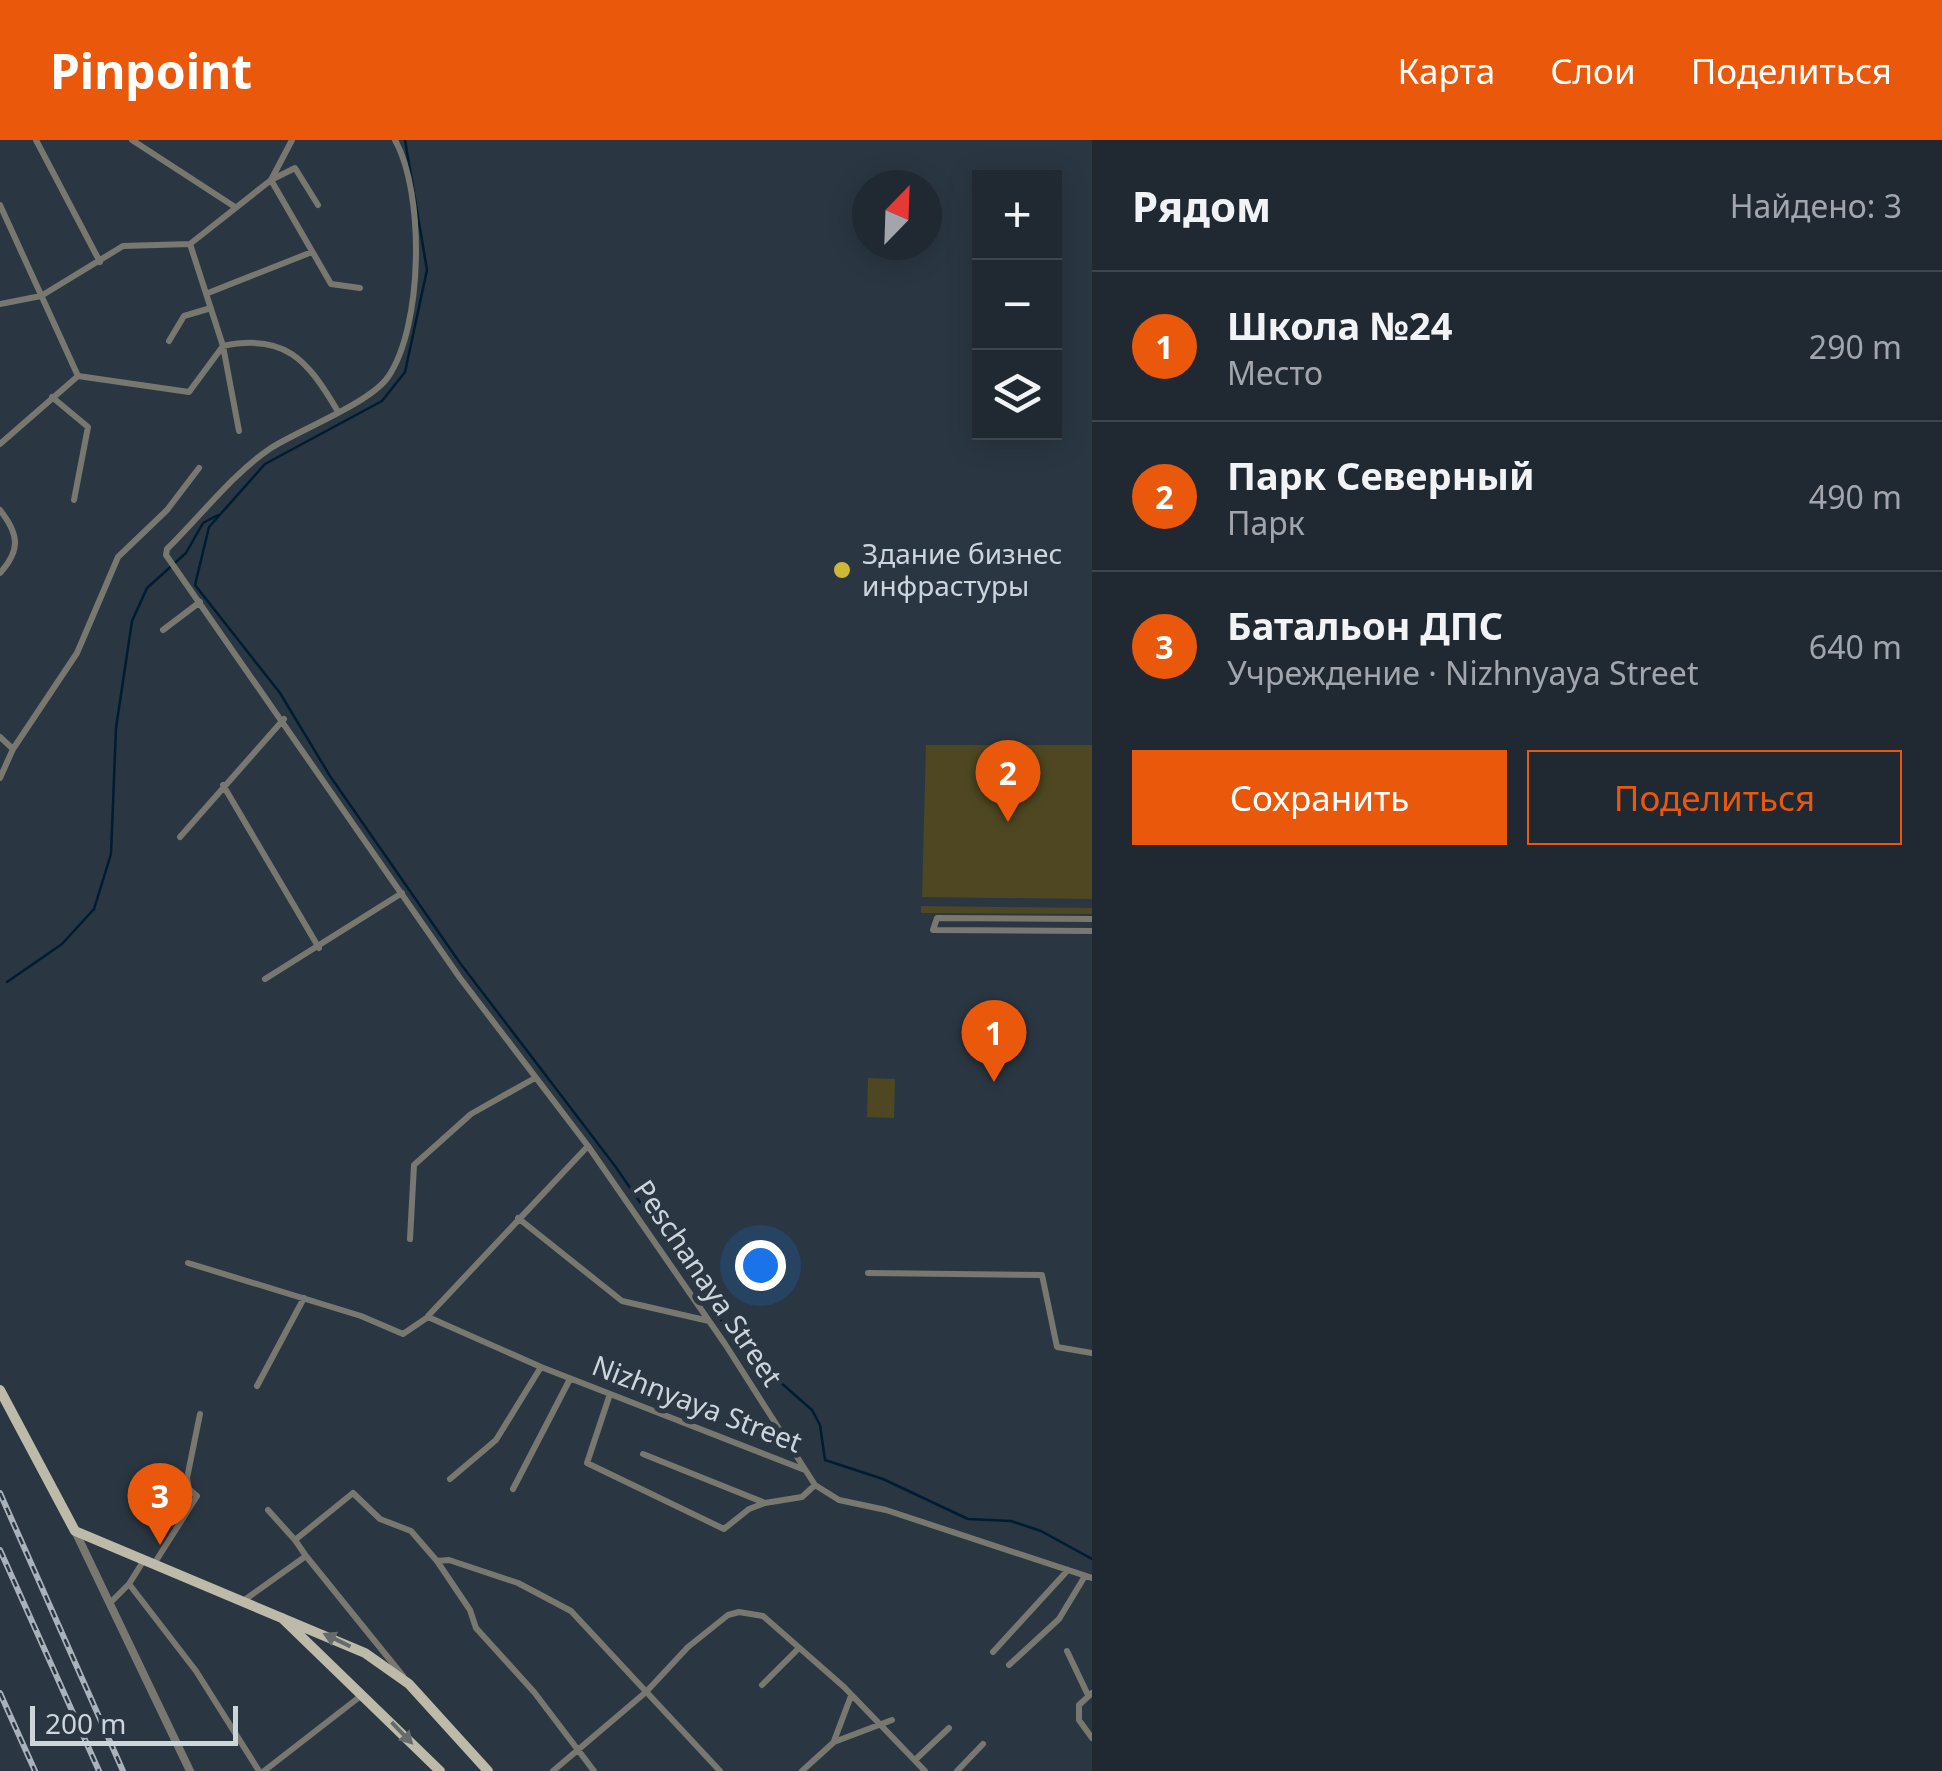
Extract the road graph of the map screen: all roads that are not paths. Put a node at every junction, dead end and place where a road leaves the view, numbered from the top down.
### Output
1 (36, 140) edge
2 (132, 140) edge
3 (292, 140) edge
4 (394, 140) edge
5 (270, 180) junction
6 (0, 205) edge
7 (318, 205) dead end
8 (235, 208) junction
9 (190, 244) junction
10 (312, 252) junction
11 (100, 262) junction
12 (360, 288) dead end
13 (208, 292) junction
14 (41, 296) junction
15 (0, 304) edge
16 (211, 308) junction
17 (169, 342) dead end
18 (224, 346) junction
19 (78, 376) junction
20 (52, 398) junction
21 (337, 410) junction
22 (239, 431) dead end
23 (0, 444) edge
24 (199, 468) dead end
25 (74, 500) dead end
26 (0, 510) edge
27 (0, 573) edge
28 (200, 602) junction
29 (163, 630) dead end
30 (284, 719) junction
31 (0, 737) edge
32 (13, 749) junction
33 (0, 778) edge
34 (223, 785) junction
35 (180, 837) dead end
36 (402, 893) junction
37 (1088, 919) edge
38 (1088, 931) edge
39 (320, 948) junction
40 (265, 979) dead end
41 (535, 1078) junction
42 (588, 1146) junction
43 (518, 1218) junction
44 (410, 1239) dead end
45 (188, 1263) dead end
46 (868, 1273) dead end
47 (304, 1298) junction
48 (428, 1317) junction
49 (710, 1322) junction
50 (1092, 1353) edge
51 (542, 1367) junction
52 (570, 1378) junction
53 (257, 1386) dead end
54 (0, 1390) edge
55 (610, 1394) junction
56 (200, 1414) dead end
57 (644, 1454) dead end
58 (807, 1471) junction
59 (450, 1480) dead end
60 (815, 1485) junction
61 (513, 1488) dead end
62 (765, 1503) junction
63 (268, 1510) dead end
64 (75, 1531) junction
65 (295, 1540) junction
66 (306, 1556) junction
67 (436, 1561) junction
68 (149, 1562) junction
69 (1068, 1570) junction
70 (1089, 1577) edge
71 (130, 1584) junction
72 (243, 1600) junction
73 (110, 1603) junction
74 (281, 1618) junction
75 (798, 1648) junction
76 (1067, 1651) dead end
77 (993, 1652) dead end
78 (1008, 1664) dead end
79 (762, 1685) dead end
80 (646, 1692) junction
81 (1090, 1693) edge
82 (364, 1694) junction
83 (851, 1696) junction
84 (422, 1698) junction
85 (892, 1720) dead end
86 (882, 1726) junction
87 (949, 1728) dead end
88 (1092, 1738) edge
89 (834, 1742) junction
90 (983, 1744) dead end
91 (576, 1752) junction
92 (914, 1760) junction
93 (190, 1771) edge
94 (261, 1771) edge
95 (440, 1771) edge
96 (488, 1771) edge
97 (553, 1771) edge
98 (594, 1771) edge
99 (720, 1771) edge
100 (802, 1771) edge
101 (925, 1771) edge
102 (957, 1771) edge

1 - 11 street
2 - 8 street
3 - 5 street
4 - 21 street, Peschanaya Street
5 - 7 street
5 - 8 street
5 - 10 street
6 - 14 street
8 - 9 street
9 - 11 street
9 - 13 street
10 - 12 street
10 - 13 street
11 - 14 street
13 - 16 street
14 - 15 street
14 - 19 street
16 - 17 street
16 - 18 street
18 - 19 street
18 - 21 street
18 - 22 street
19 - 20 street
20 - 23 street
20 - 25 street
21 - 28 street, Peschanaya Street
24 - 32 street
26 - 27 street
28 - 29 street
28 - 30 street, Peschanaya Street
30 - 34 street
30 - 36 street, Peschanaya Street
31 - 32 street
32 - 33 street
34 - 35 street
34 - 39 street
36 - 39 street
36 - 41 street, Peschanaya Street
37 - 38 street
37 - 38 street
39 - 40 street
41 - 42 street, Peschanaya Street
41 - 44 street
42 - 43 street
42 - 49 street, Peschanaya Street
43 - 48 street
43 - 49 street
45 - 47 street
46 - 50 street
47 - 48 street
47 - 53 street
48 - 51 street, Nizhnyaya Street
49 - 58 street, Peschanaya Street
51 - 52 street, Nizhnyaya Street
51 - 59 street
52 - 55 street, Nizhnyaya Street
52 - 61 street, Nizhnyaya Street
54 - 64 main road
55 - 58 street, Nizhnyaya Street
55 - 62 street
56 - 68 street
57 - 62 street
58 - 60 street, Peschanaya Street
60 - 62 street
60 - 69 street
63 - 65 street
64 - 68 main road
64 - 73 street
65 - 66 street
65 - 67 street
66 - 72 street
66 - 84 street
67 - 80 street
67 - 91 street
68 - 71 street
68 - 72 main road
69 - 70 street
69 - 77 street
70 - 78 street
71 - 73 street
71 - 94 street
72 - 74 main road
73 - 93 street
74 - 82 main road
84 -> 74 main road
75 - 79 street
75 - 80 street
75 - 83 street
76 - 81 street
80 - 91 street
80 - 99 street
81 - 88 street
82 - 94 street
82 -> 95 main road
83 - 86 street
83 - 89 street
84 - 96 main road
85 - 86 street
86 - 89 street
86 - 92 street
87 - 92 street
89 - 100 street
90 - 102 street
91 - 97 street
91 - 98 street
92 - 101 street

